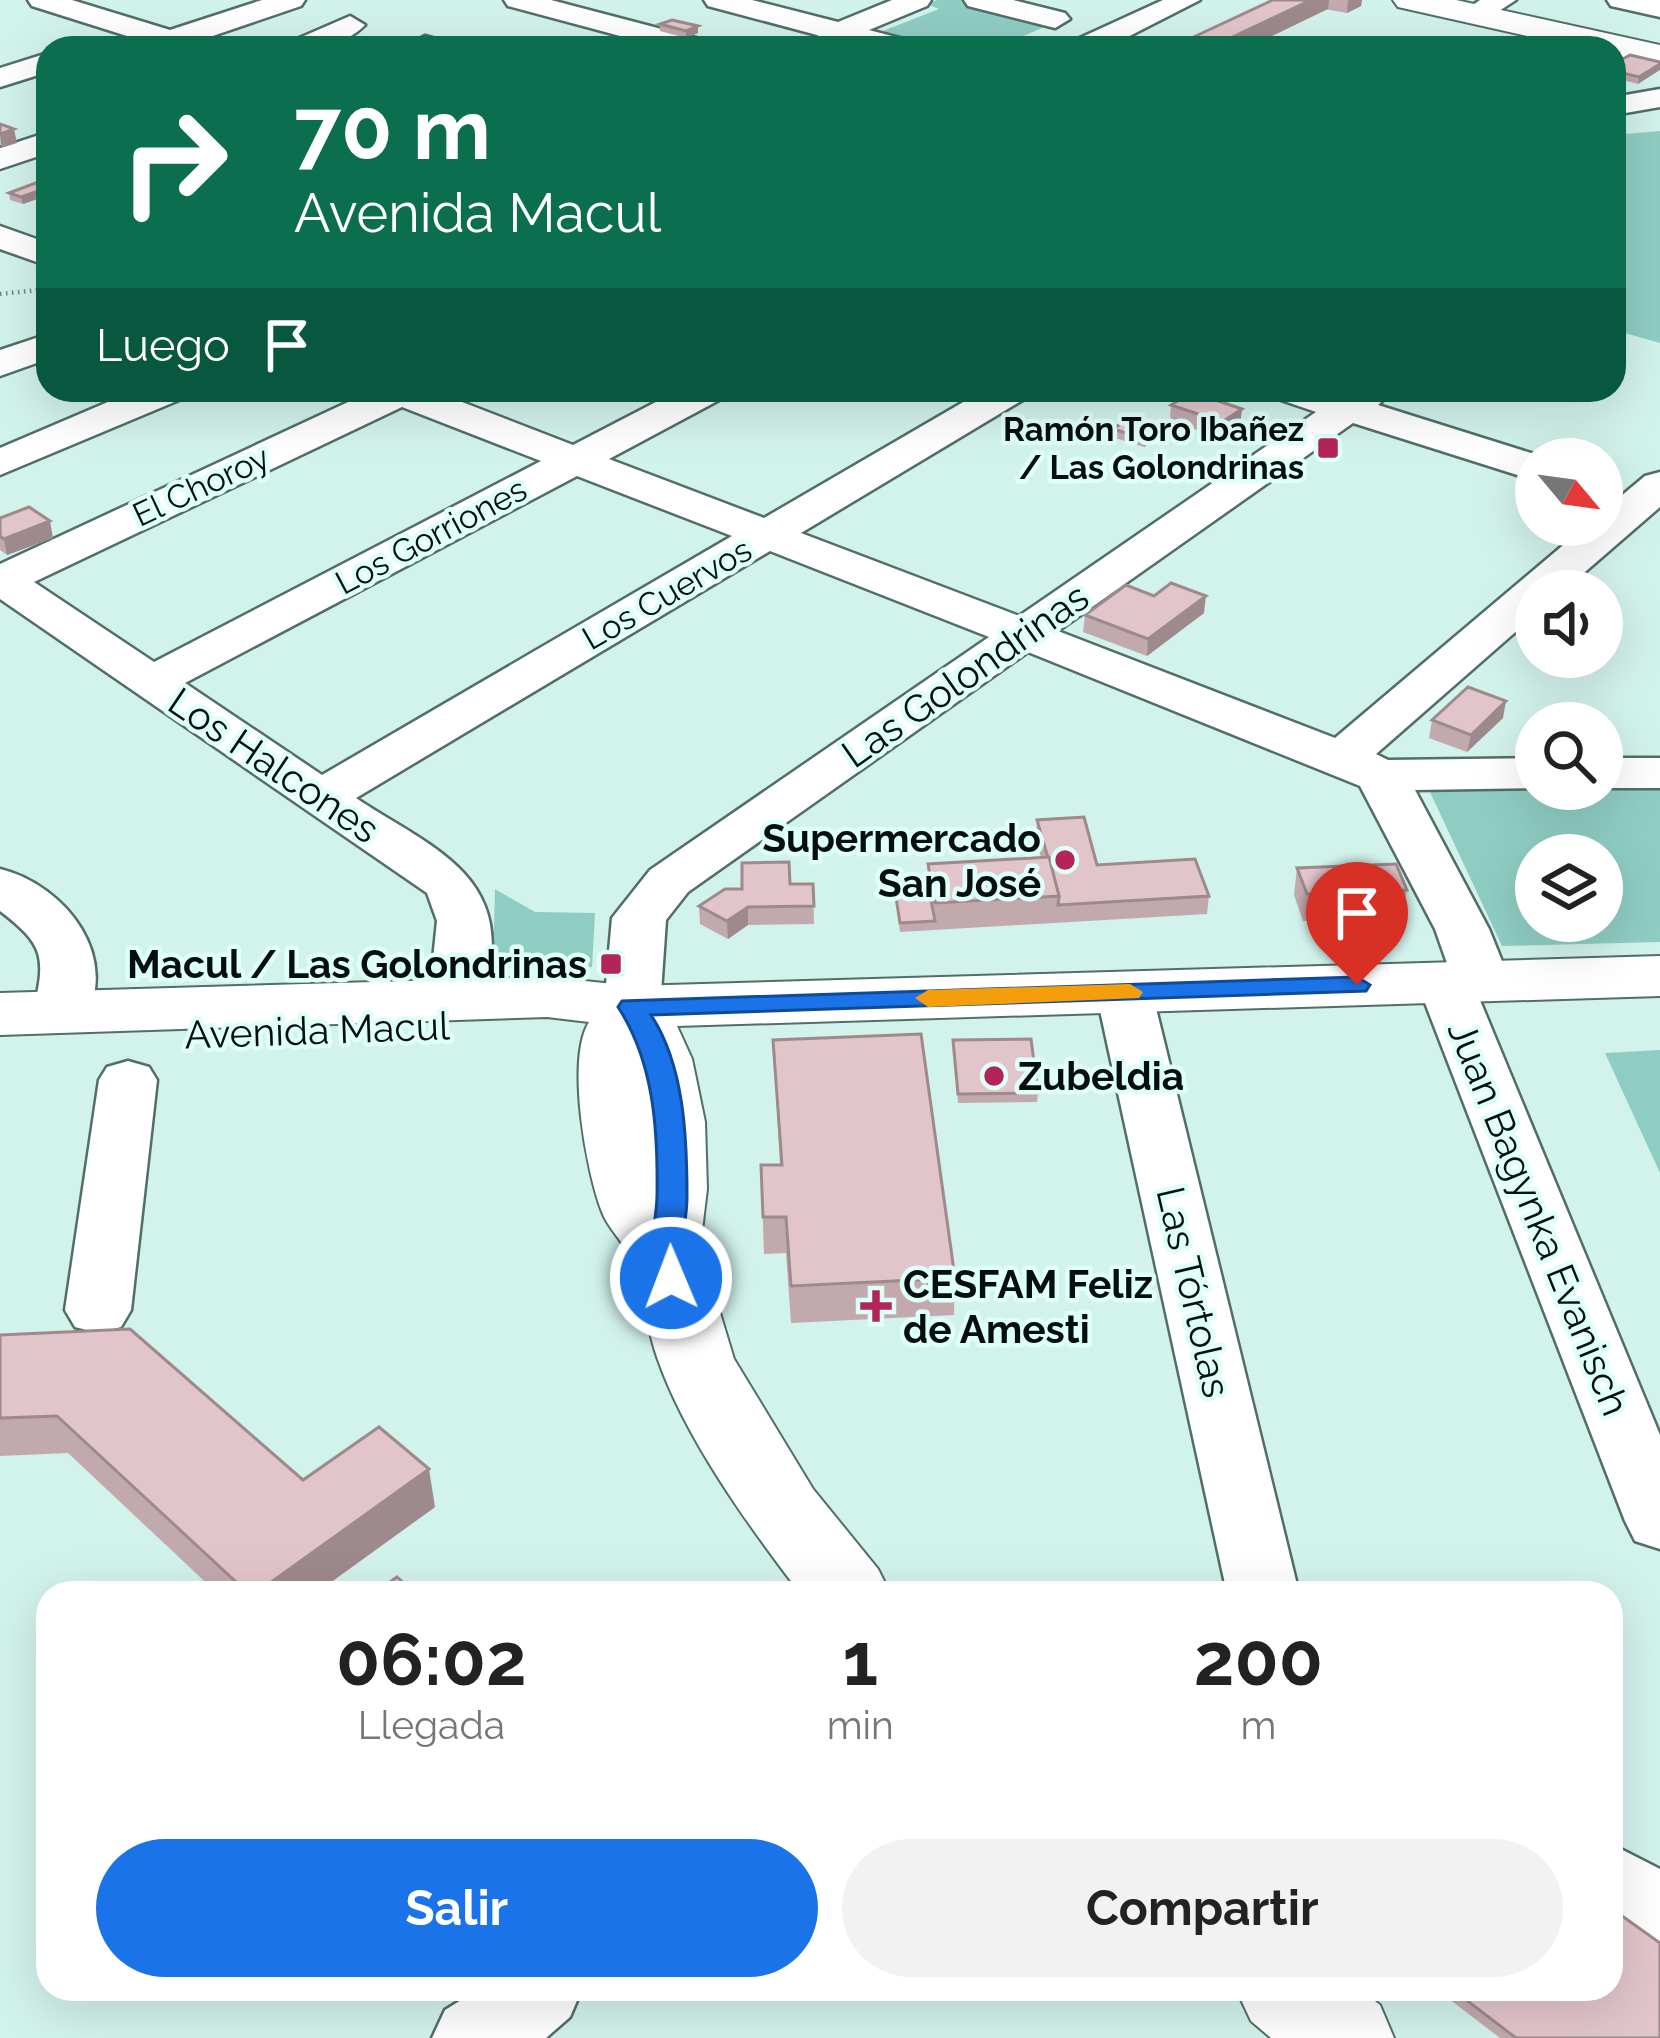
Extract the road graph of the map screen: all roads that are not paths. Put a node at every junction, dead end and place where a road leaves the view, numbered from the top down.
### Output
1 (290, 0) edge
2 (518, 0) edge
3 (718, 0) edge
4 (914, 0) edge
5 (978, 0) edge
6 (1186, 0) edge
7 (1410, 0) edge
8 (1621, 0) edge
9 (26, 1) edge
10 (687, 2) edge
11 (166, 6) dead end
12 (1476, 6) edge
13 (1660, 8) edge
14 (1055, 19) dead end
15 (350, 25) dead end
16 (622, 27) junction
17 (149, 28) edge
18 (841, 32) junction
19 (327, 36) edge
20 (598, 36) edge
21 (655, 36) edge
22 (831, 36) edge
23 (857, 36) edge
24 (1108, 36) edge
25 (1556, 36) edge
26 (1626, 63) edge
27 (36, 66) edge
28 (1658, 75) edge
29 (0, 78) edge
30 (1626, 98) edge
31 (36, 146) edge
32 (0, 158) edge
33 (0, 237) edge
34 (33, 253) edge
35 (36, 350) edge
36 (0, 364) edge
37 (142, 402) edge
38 (378, 402) edge
39 (429, 402) edge
40 (686, 402) edge
41 (992, 402) edge
42 (1357, 402) edge
43 (1369, 402) edge
44 (1515, 459) edge
45 (576, 460) junction
46 (0, 463) edge
47 (1641, 495) edge
48 (767, 535) junction
49 (1559, 570) edge
50 (1, 579) edge
51 (1515, 612) edge
52 (1024, 634) junction
53 (152, 682) junction
54 (1360, 766) junction
55 (1515, 772) edge
56 (1660, 772) edge
57 (1623, 773) edge
58 (321, 797) junction
59 (0, 885) edge
60 (1660, 976) edge
61 (1463, 982) junction
62 (1124, 992) junction
63 (457, 998) junction
64 (632, 1007) junction
65 (31, 1013) edge
66 (0, 1040) edge
67 (128, 1080) dead end
68 (98, 1310) dead end
69 (1660, 1521) edge
70 (839, 1581) edge
71 (1260, 1581) edge
72 (1623, 1889) edge
73 (1660, 1915) edge
74 (527, 2001) edge
75 (1300, 2001) edge
76 (476, 2038) edge
77 (1345, 2038) edge

1 - 17 street
2 - 16 street
3 - 18 street
4 - 18 street
5 - 14 street
6 - 24 street
7 - 12 main road
8 - 13 street
9 - 17 street
10 - 16 street
11 - 17 street
12 - 25 main road
15 - 19 street
16 - 20 street
16 - 21 street
18 - 22 street
18 - 23 street
26 - 28 main road
27 - 29 street
28 - 30 street
31 - 32 street
33 - 34 street
35 - 36 street
37 - 46 street
38 - 50 street, El Choroy
39 - 45 street
40 - 45 street, Los Gorriones
41 - 48 street, Los Cuervos
42 - 52 street, Las Golondrinas
43 - 44 street
45 - 48 street
45 - 53 street, Los Gorriones
47 - 49 street
48 - 52 street
48 - 58 street, Los Cuervos
50 - 53 street, Los Halcones
51 - 54 street
52 - 54 street
52 - 64 street, Las Golondrinas
53 - 58 street, Los Halcones
54 - 55 street
54 - 61 street, Juan Bagynka Evanisch
56 - 57 street
58 - 63 street, Los Halcones
59 - 65 street
60 - 61 main road, Avenida Macul
61 - 62 main road, Avenida Macul
61 - 69 street, Juan Bagynka Evanisch
62 - 64 main road, Avenida Macul
62 - 71 street, Las Tórtolas
63 - 64 main road, Avenida Macul
63 - 65 main road, Avenida Macul
64 - 66 main road, Avenida Macul
64 - 70 main road
67 - 68 street
72 - 73 street
74 - 76 street
75 - 77 main road

